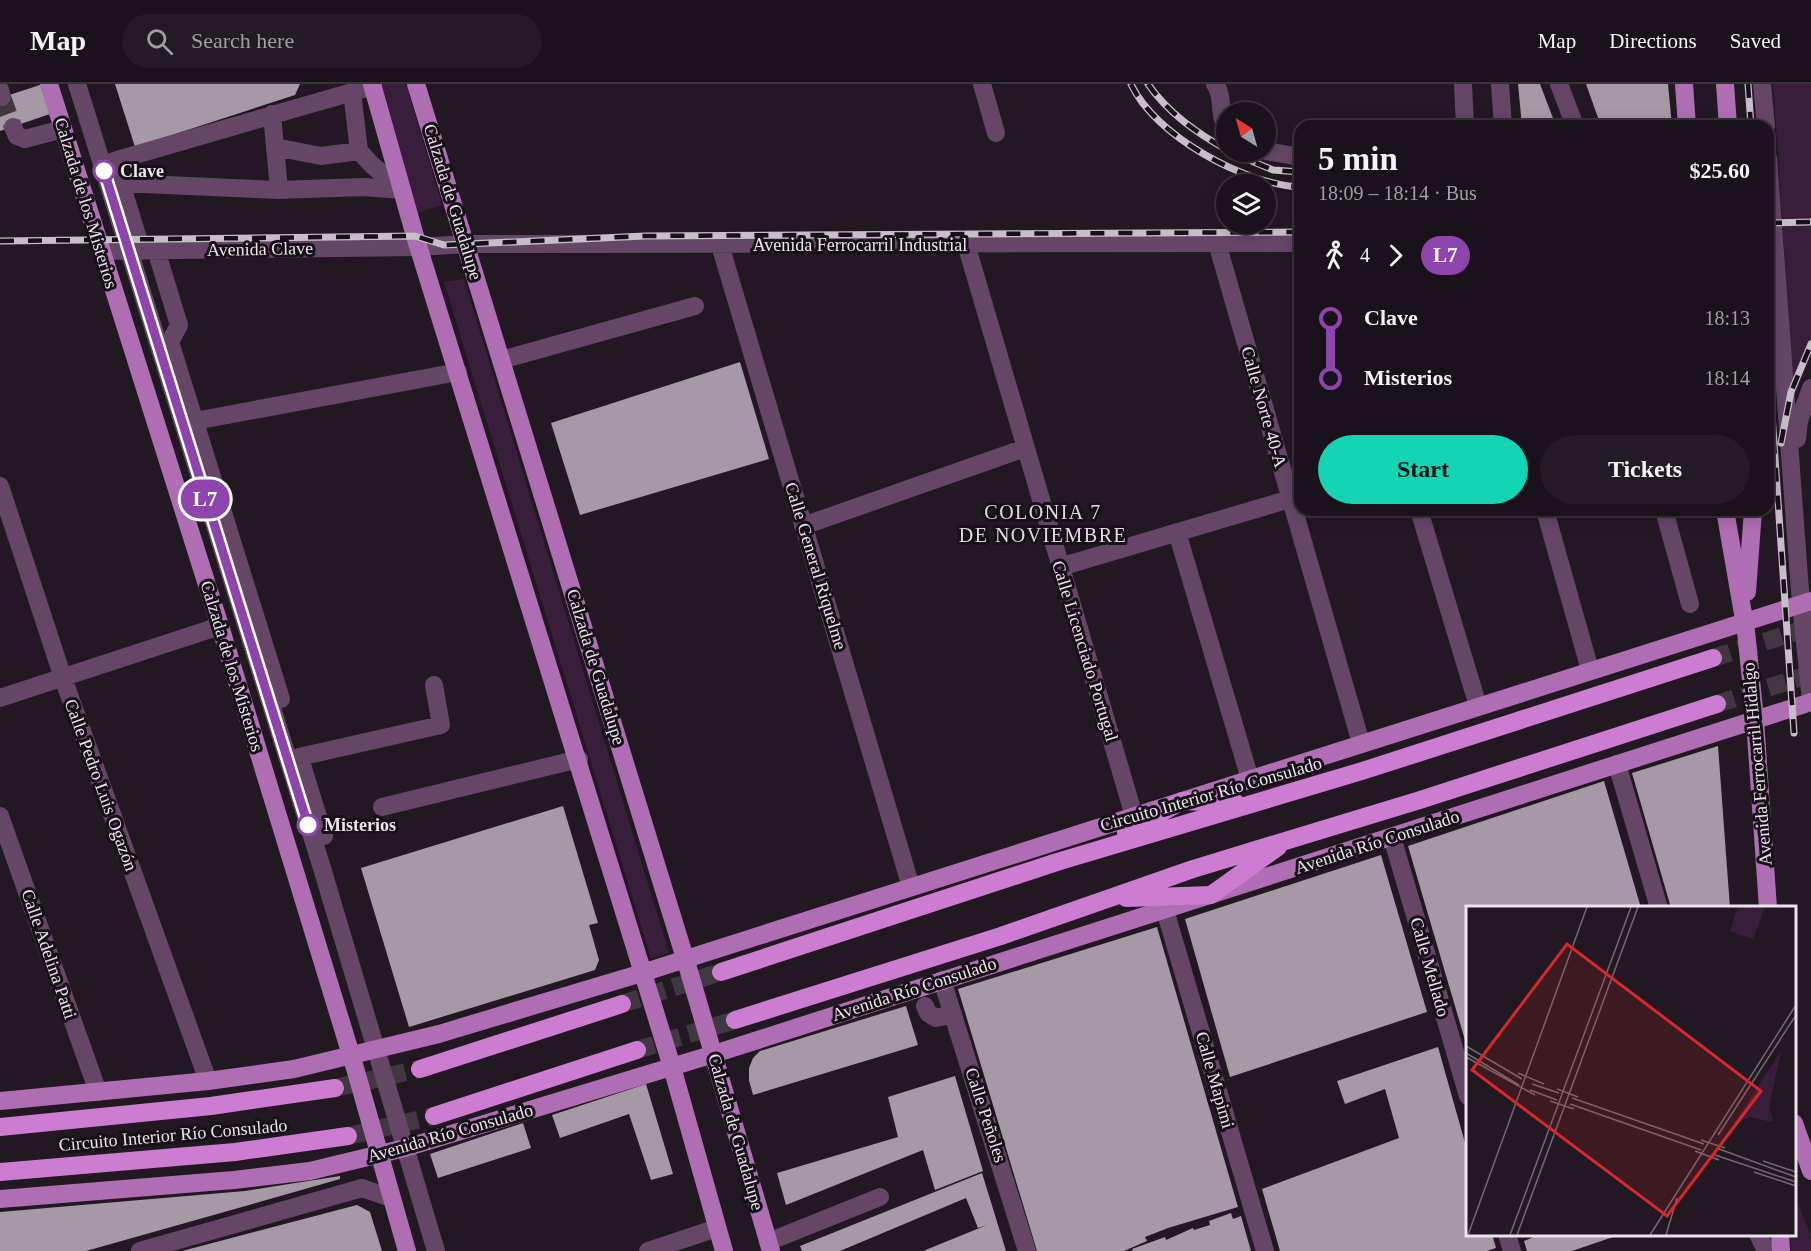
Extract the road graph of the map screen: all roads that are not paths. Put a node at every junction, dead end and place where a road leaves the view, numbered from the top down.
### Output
1 (49, 84) edge
2 (77, 84) edge
3 (90, 84) edge
4 (416, 84) edge
5 (982, 84) edge
6 (1215, 84) edge
7 (1463, 84) edge
8 (1500, 84) edge
9 (1559, 84) edge
10 (1684, 84) edge
11 (1725, 84) edge
12 (1762, 84) edge
13 (372, 85) edge
14 (352, 92) junction
15 (1220, 102) edge
16 (272, 114) junction
17 (1466, 120) edge
18 (1503, 120) edge
19 (1573, 120) edge
20 (1687, 120) edge
21 (1728, 120) edge
22 (1765, 120) edge
23 (13, 127) dead end
24 (63, 129) junction
25 (996, 133) dead end
26 (274, 147) junction
27 (359, 151) junction
28 (1276, 153) edge
29 (1294, 156) edge
30 (114, 160) junction
31 (121, 183) junction
32 (363, 187) junction
33 (279, 190) junction
34 (402, 190) junction
35 (1774, 236) edge
36 (1217, 243) junction
37 (1294, 243) edge
38 (467, 244) junction
39 (966, 244) junction
40 (720, 245) junction
41 (419, 247) junction
42 (101, 251) junction
43 (142, 251) junction
44 (695, 306) dead end
45 (501, 360) junction
46 (458, 372) junction
47 (1811, 388) edge
48 (195, 421) junction
49 (1025, 448) junction
50 (1792, 468) junction
51 (0, 486) edge
52 (1290, 499) junction
53 (1294, 513) edge
54 (1295, 516) edge
55 (1421, 516) edge
56 (1547, 516) edge
57 (1666, 516) edge
58 (1726, 516) edge
59 (1753, 516) edge
60 (804, 526) junction
61 (1177, 532) junction
62 (1060, 567) junction
63 (1690, 604) dead end
64 (1805, 606) edge
65 (219, 626) junction
66 (1745, 626) junction
67 (1713, 658) tunnel mouth
68 (1590, 670) junction
69 (63, 678) junction
70 (435, 685) dead end
71 (0, 698) edge
72 (1811, 698) edge
73 (1717, 704) tunnel mouth
74 (1478, 706) junction
75 (1755, 715) junction
76 (1361, 743) junction
77 (299, 757) junction
78 (579, 759) junction
79 (1617, 764) junction
80 (1250, 779) junction
81 (1182, 801) junction
82 (1253, 803) junction
83 (382, 807) dead end
84 (0, 816) edge
85 (1134, 816) junction
86 (1392, 837) junction
87 (1292, 838) junction
88 (1100, 848) junction
89 (911, 887) junction
90 (1211, 895) junction
91 (1112, 898) junction
92 (1658, 906) edge
93 (1768, 906) edge
94 (1164, 910) junction
95 (687, 964) junction
96 (721, 972) tunnel mouth
97 (644, 977) junction
98 (942, 980) junction
99 (622, 1005) tunnel mouth
100 (925, 1006) dead end
101 (953, 1014) junction
102 (735, 1020) tunnel mouth
103 (712, 1047) junction
104 (637, 1050) tunnel mouth
105 (381, 1053) junction
106 (670, 1060) junction
107 (353, 1062) junction
108 (420, 1069) tunnel mouth
109 (208, 1081) junction
110 (335, 1088) tunnel mouth
111 (98, 1092) junction
112 (1466, 1093) edge
113 (0, 1101) edge
114 (434, 1116) tunnel mouth
115 (0, 1127) edge
116 (1796, 1129) edge
117 (348, 1136) tunnel mouth
118 (403, 1142) junction
119 (378, 1149) junction
120 (1811, 1171) edge
121 (0, 1172) edge
122 (880, 1197) dead end
123 (391, 1198) junction
124 (0, 1199) edge
125 (717, 1228) junction
126 (1508, 1236) edge
127 (1759, 1236) edge
128 (1780, 1236) edge
129 (769, 1247) edge
130 (140, 1251) edge
131 (407, 1251) edge
132 (436, 1251) edge
133 (648, 1251) edge
134 (724, 1251) edge
135 (1027, 1251) edge
136 (1265, 1251) edge
137 (1512, 1251) edge
138 (1766, 1251) edge
139 (1781, 1251) edge

1 - 24 main road, Calzada de los Misterios
2 - 43 street
3 - 30 street, Calzada de los Misterios
4 - 38 main road, Calzada de Guadalupe
5 - 25 street
6 - 15 street
7 - 17 street
8 - 18 street
9 - 19 street
10 - 20 main road
11 - 21 main road
12 - 22 street
13 - 14 street
13 - 34 main road
14 - 16 street
14 - 27 street
16 - 26 street
16 - 30 street
23 - 24 street
24 - 42 main road, Calzada de los Misterios
26 - 27 street
26 - 33 street
27 - 32 street
27 - 34 street
28 - 29 street
30 - 31 street, Calzada de los Misterios
31 - 33 street
31 - 43 street, Calzada de los Misterios
32 - 33 street
32 - 34 street
34 - 41 main road
35 - 50 street
36 - 37 street, Avenida Ferrocarril Industrial
36 - 39 street, Avenida Ferrocarril Industrial
36 - 52 street, Calle Norte 40-A
38 - 40 street, Avenida Ferrocarril Industrial
38 - 41 street, Avenida Ferrocarril Industrial
38 - 45 main road, Calzada de Guadalupe
39 - 40 street, Avenida Ferrocarril Industrial
39 - 49 street, Calle Licenciado Portugal
40 - 60 street, Calle General Riquelme
41 - 43 street, Avenida Clave
41 - 46 main road
42 - 43 street, Avenida Clave
42 - 65 main road, Calzada de los Misterios
43 - 48 street, Calzada de los Misterios
43 - 105 street
44 - 45 street
45 - 95 main road, Calzada de Guadalupe
46 - 48 street
46 - 78 main road
47 - 50 street
48 - 77 street, Calzada de los Misterios
49 - 60 street
49 - 62 street, Calle Licenciado Portugal
50 - 64 street
51 - 69 street, Calle Pedro Luis Ogazón
52 - 53 street, Calle Norte 40-A
52 - 61 street
54 - 76 street, Calle Norte 40-A
55 - 74 street
56 - 68 street
57 - 63 street
58 - 66 main road, Avenida Ferrocarril Hidalgo
59 - 66 main road, Avenida Ferrocarril Hidalgo
60 - 89 street, Calle General Riquelme
61 - 62 street
61 - 80 street
62 - 85 street, Calle Licenciado Portugal
64 - 66 main road
64 - 72 street
65 - 69 street
65 - 107 main road, Calzada de los Misterios
66 - 68 main road
66 - 75 main road, Avenida Ferrocarril Hidalgo
67 - 82 highway, Circuito Interior Río Consulado
68 - 74 main road
69 - 71 street
69 - 109 street, Calle Pedro Luis Ogazón
70 - 77 street
72 - 75 main road, Avenida Río Consulado
73 - 87 highway
74 - 76 main road
75 - 79 main road, Avenida Río Consulado
75 - 93 main road, Avenida Ferrocarril Hidalgo
76 - 80 main road
77 - 105 street, Calzada de los Misterios
78 - 83 street
78 - 97 main road
79 - 86 main road, Avenida Río Consulado
79 - 92 street
80 - 81 main road
81 - 82 highway
81 - 85 main road
81 - 88 highway
82 - 88 highway, Circuito Interior Río Consulado
84 - 111 street, Calle Adelina Patti
85 - 89 main road
86 - 90 main road, Avenida Río Consulado
86 - 112 street, Calle Mellado
87 - 90 highway
87 - 91 highway
88 - 96 highway, Circuito Interior Río Consulado
89 - 95 main road
90 - 91 highway
90 - 94 main road, Avenida Río Consulado
91 - 102 highway
94 - 98 main road, Avenida Río Consulado
94 - 136 street, Calle Mapimi
95 - 97 main road
95 - 103 main road, Calzada de Guadalupe
97 - 105 main road
97 - 106 main road
98 - 101 street, Calle Peñoles
98 - 103 main road, Avenida Río Consulado
99 - 108 highway
100 - 101 street
101 - 135 street, Calle Peñoles
103 - 106 main road, Avenida Río Consulado
103 - 129 main road, Calzada de Guadalupe
104 - 114 highway
105 - 107 main road
105 - 118 street
106 - 118 main road, Avenida Río Consulado
106 - 125 main road
107 - 109 main road
107 - 119 main road, Calzada de los Misterios
109 - 111 main road
110 - 115 highway, Circuito Interior Río Consulado
111 - 113 main road
116 - 120 main road
117 - 121 highway, Circuito Interior Río Consulado
118 - 119 main road, Avenida Río Consulado
118 - 132 street
119 - 123 main road, Calzada de los Misterios
119 - 124 main road, Avenida Río Consulado
122 - 129 street
123 - 130 street
123 - 131 main road, Calzada de los Misterios
125 - 133 street
125 - 134 main road
126 - 137 street
127 - 138 street
128 - 139 main road

